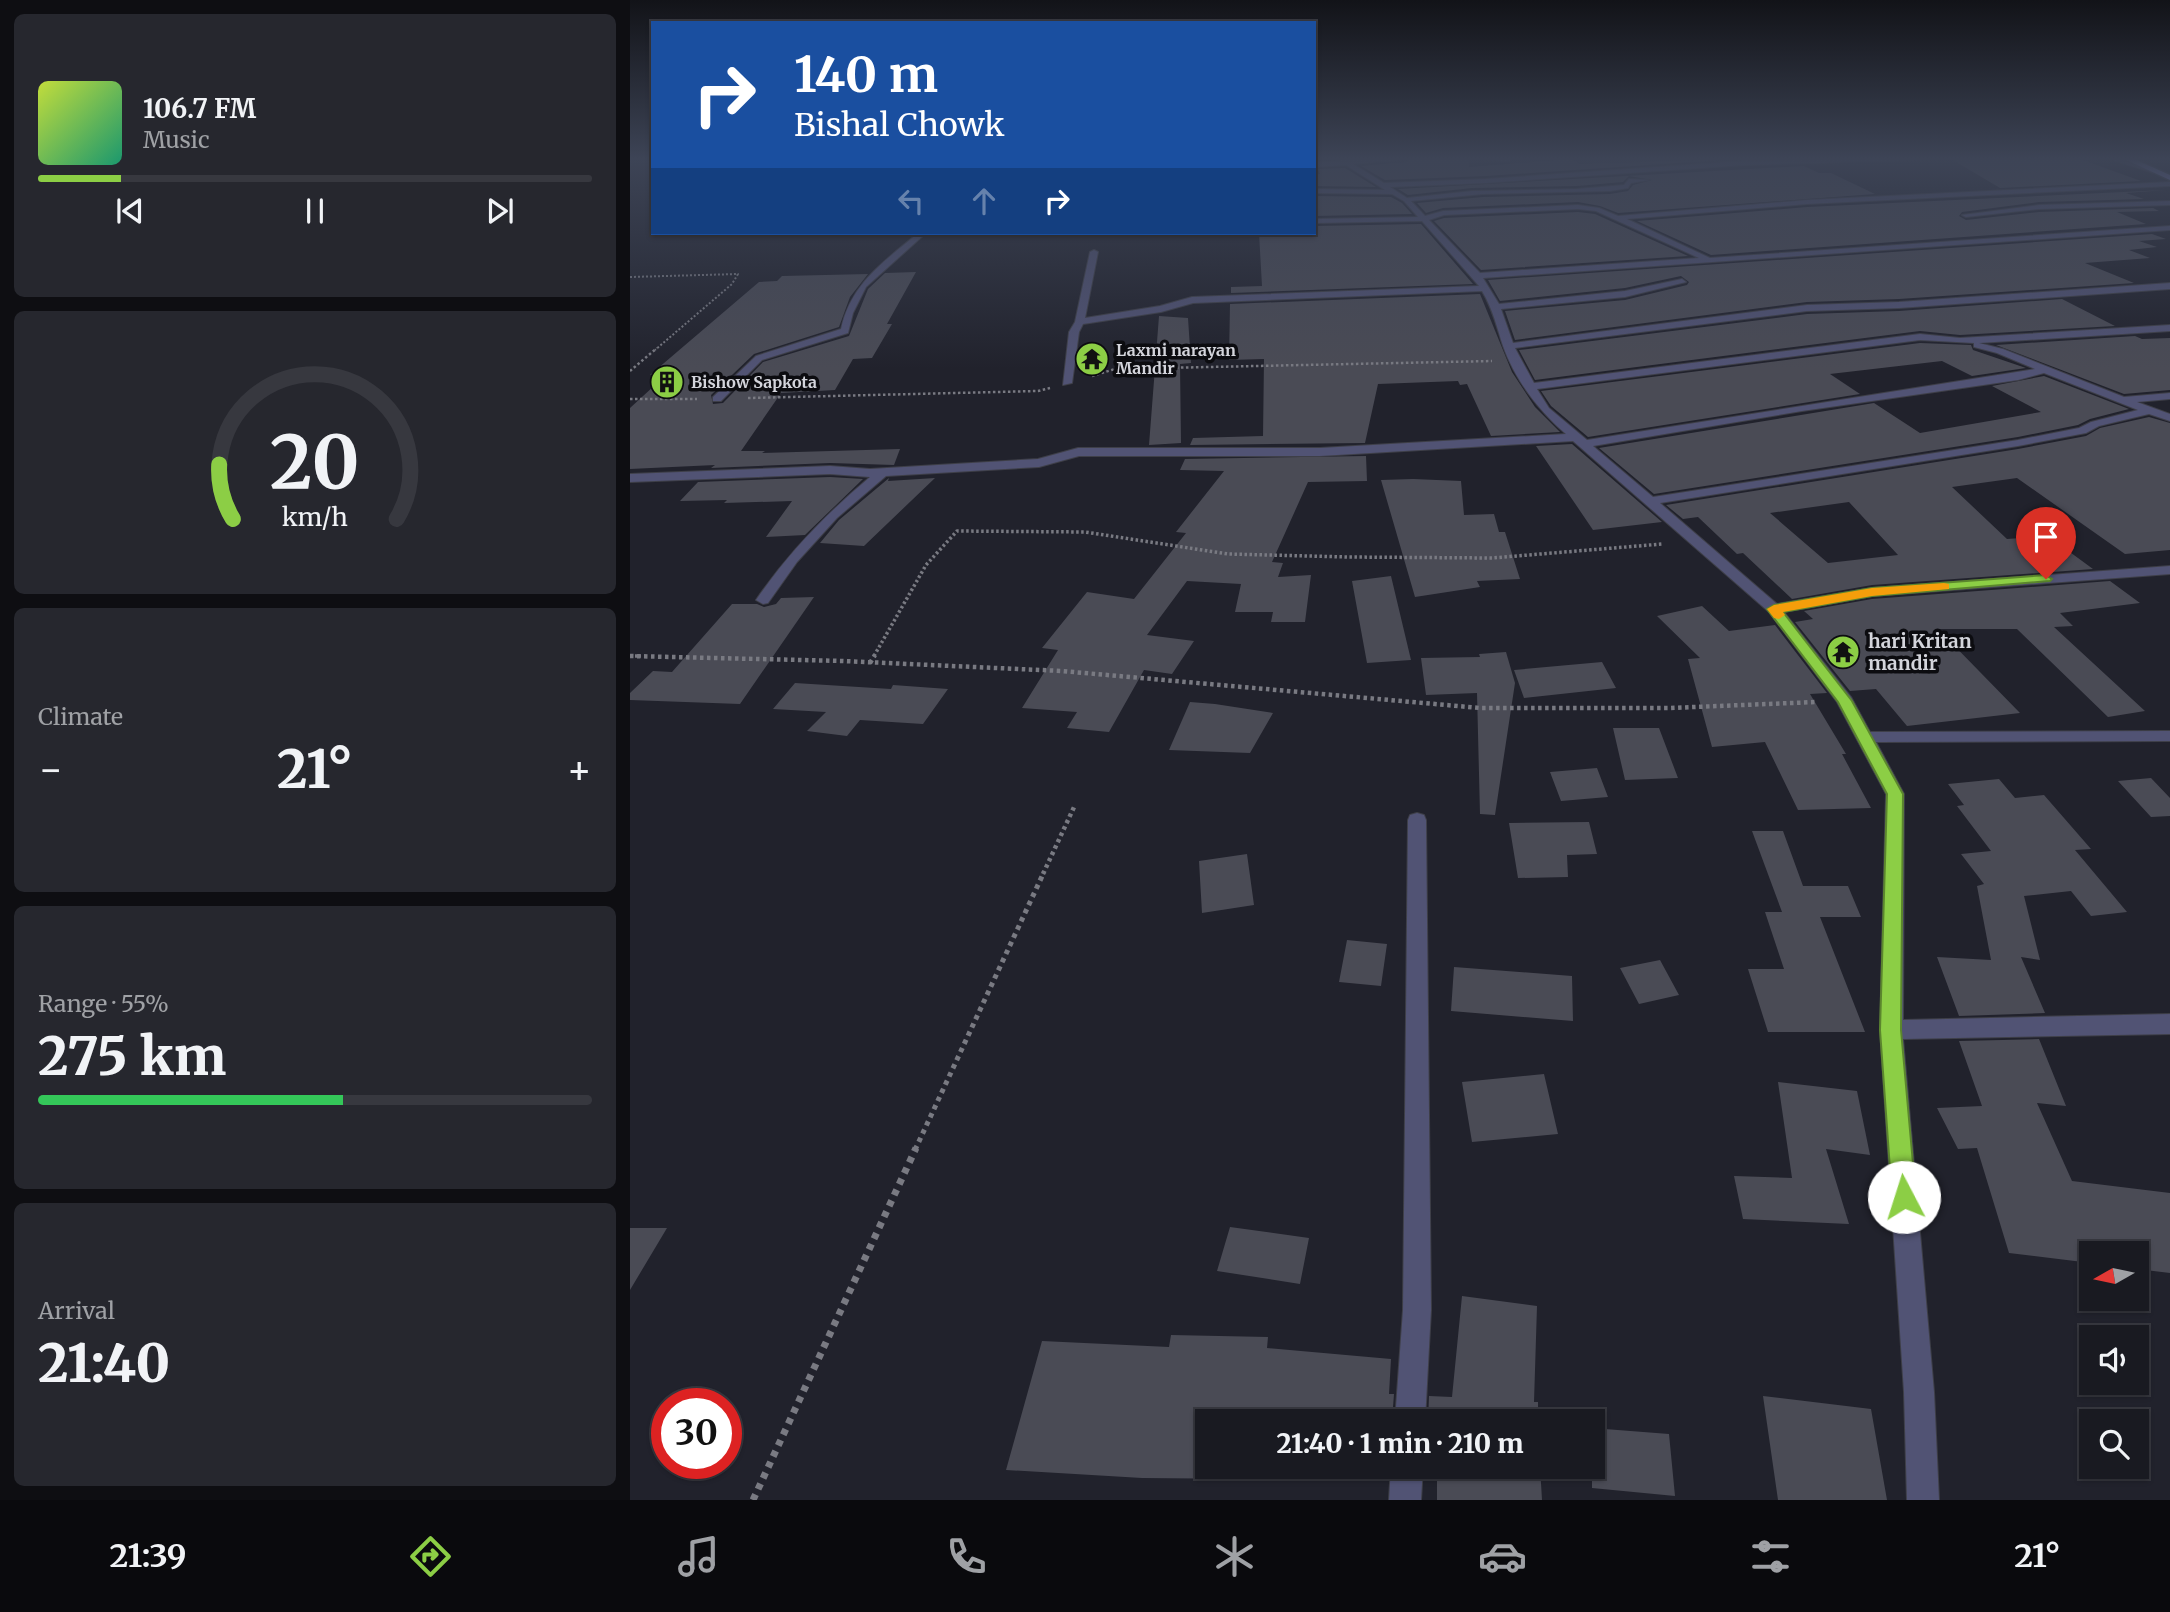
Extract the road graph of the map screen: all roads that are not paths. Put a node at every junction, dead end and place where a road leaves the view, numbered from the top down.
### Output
1 (1433, 229) edge
2 (1641, 229) edge
3 (2156, 229) edge
4 (920, 235) edge
5 (1094, 251) dead end
6 (1710, 260) junction
7 (1478, 276) junction
8 (1682, 282) dead end
9 (2170, 286) edge
10 (1485, 288) junction
11 (1496, 307) junction
12 (1080, 322) junction
13 (2170, 328) edge
14 (1960, 341) junction
15 (1508, 346) junction
16 (2045, 370) junction
17 (1067, 383) dead end
18 (1530, 387) junction
19 (2170, 396) edge
20 (717, 399) dead end
21 (2121, 399) junction
22 (2150, 410) junction
23 (2170, 418) edge
24 (1580, 440) junction
25 (883, 472) junction
26 (630, 478) edge
27 (1651, 501) junction
28 (2170, 570) edge
29 (763, 600) dead end
30 (1774, 609) junction
31 (2170, 736) edge
32 (1865, 737) junction
33 (1417, 820) dead end
34 (2170, 1024) edge
35 (1891, 1030) junction
36 (1411, 1409) edge
37 (1406, 1479) edge
38 (1405, 1500) edge
39 (1923, 1500) edge

1 - 7 street
2 - 6 street
3 - 6 street
4 - 20 street
5 - 12 street
6 - 7 street
7 - 10 street
8 - 11 street
9 - 15 street
10 - 11 street
10 - 12 street
11 - 15 street
12 - 17 street
13 - 14 street
14 - 16 street
14 - 18 street
15 - 18 street
16 - 21 street
16 - 24 street
18 - 24 street
19 - 21 street
21 - 22 street
22 - 23 street
22 - 27 street
24 - 25 street
24 - 27 street
25 - 26 street
25 - 29 street
27 - 30 street
28 - 30 street
30 - 32 street
31 - 32 street
32 - 35 street
33 - 36 street
34 - 35 street
35 - 39 street
37 - 38 street

